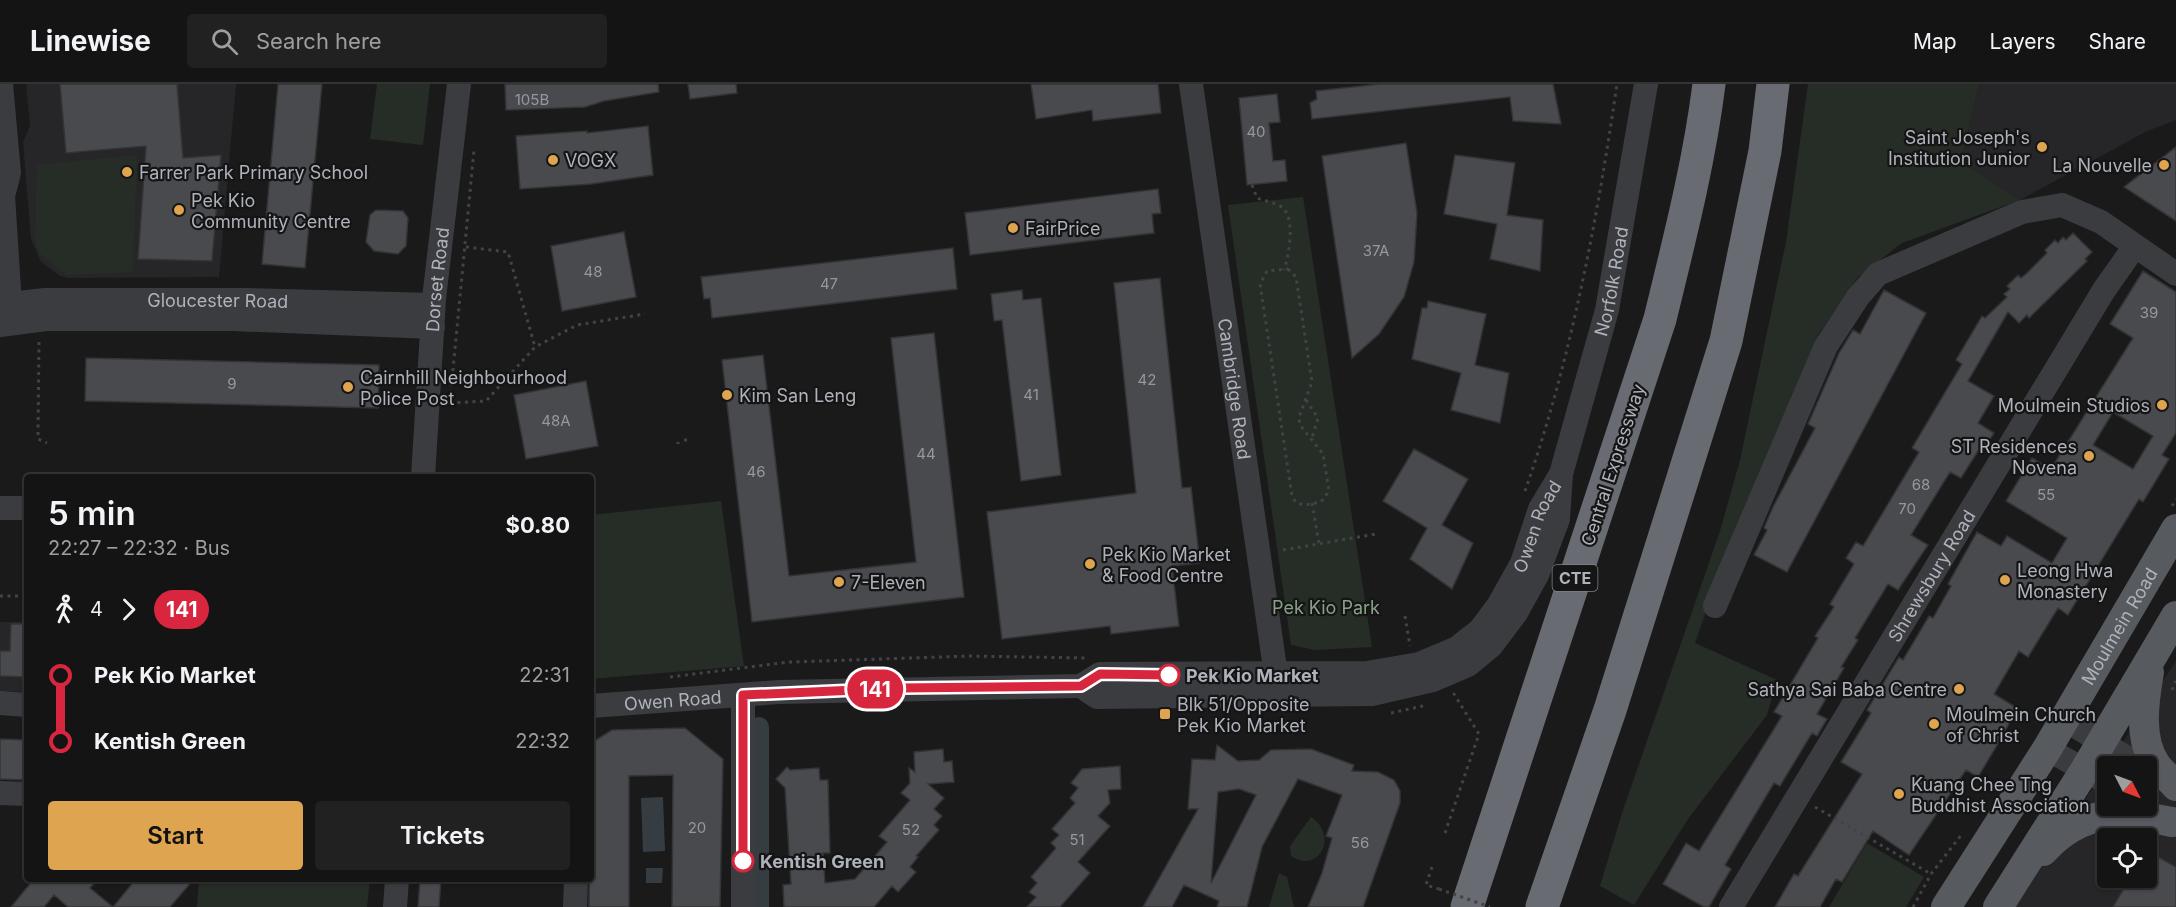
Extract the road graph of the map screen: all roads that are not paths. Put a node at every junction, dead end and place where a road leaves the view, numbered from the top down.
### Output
1 (1, 84) edge
2 (459, 84) edge
3 (1191, 84) edge
4 (1646, 84) edge
5 (1709, 84) edge
6 (1773, 84) edge
7 (2, 194) edge
8 (2135, 246) junction
9 (2176, 274) edge
10 (6, 314) edge
11 (433, 316) junction
12 (423, 474) edge
13 (1561, 474) joint
14 (0, 508) edge
15 (24, 508) edge
16 (2176, 529) edge
17 (1715, 606) dead end
18 (2176, 616) edge
19 (2152, 657) junction
20 (1277, 684) junction
21 (743, 695) junction
22 (0, 703) edge
23 (24, 705) edge
24 (594, 706) edge
25 (2064, 720) junction
26 (2102, 743) junction
27 (2047, 748) junction
28 (2123, 756) edge
29 (2157, 776) edge
30 (2096, 777) edge
31 (2176, 787) edge
32 (0, 793) edge
33 (24, 794) edge
34 (2157, 814) edge
35 (2174, 824) edge
36 (2014, 881) junction
37 (397, 882) edge
38 (576, 882) edge
39 (1544, 905) edge
40 (394, 907) edge
41 (575, 907) edge
42 (743, 907) edge
43 (1467, 907) edge
44 (1731, 907) edge
45 (1947, 907) edge
46 (1998, 907) edge

1 - 7 street
2 - 11 street, Dorset Road
3 - 20 street, Cambridge Road
4 - 13 street, Norfolk Road
5 - 43 highway, Central Expressway / CTE
6 - 39 highway
7 - 10 street
8 - 9 street
8 - 17 street
8 - 44 street, Shrewsbury Road
10 - 11 street, Gloucester Road
11 - 12 street, Dorset Road
13 - 20 street, Owen Road
14 - 15 street
16 - 25 main road, Moulmein Road
18 - 19 main road
19 - 26 main road
19 - 31 main road
20 - 21 street, Owen Road
21 - 24 street, Owen Road
21 - 42 street
22 - 23 street
25 - 26 street
25 - 27 main road, Moulmein Road
26 - 28 street
26 - 30 main road
27 - 30 street
27 - 45 main road, Moulmein Road
29 - 31 street
30 - 36 main road
32 - 33 street
34 - 35 street
35 - 36 main road
36 - 46 main road
37 - 40 street
38 - 41 street

